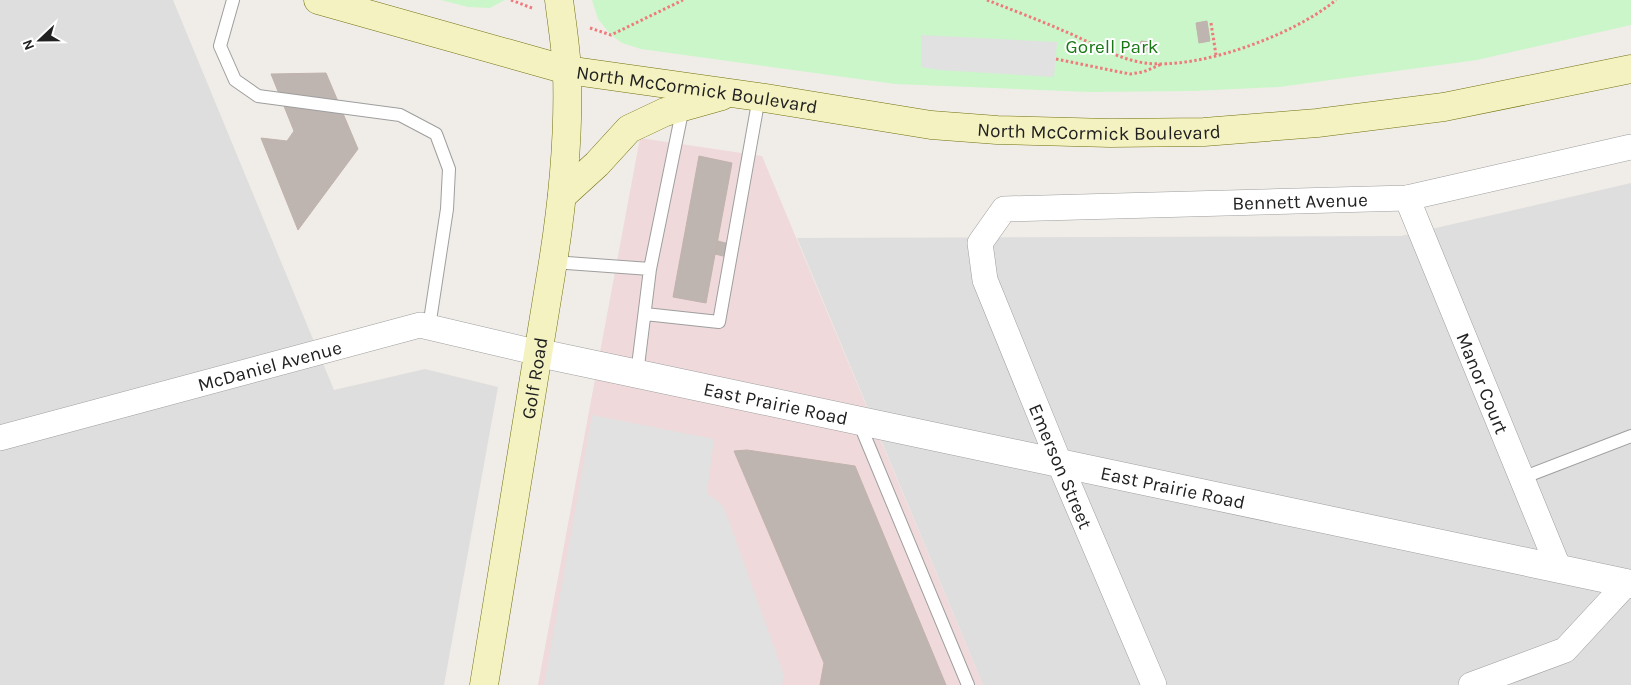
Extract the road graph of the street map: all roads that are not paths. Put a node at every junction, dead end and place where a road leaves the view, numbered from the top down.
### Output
1 (232, 0) edge
2 (318, 0) edge
3 (559, 0) edge
4 (1631, 69) edge
5 (567, 70) junction
6 (685, 97) junction
7 (759, 97) junction
8 (1631, 147) edge
9 (562, 196) junction
10 (1407, 198) junction
11 (980, 243) joint
12 (553, 262) junction
13 (650, 269) junction
14 (645, 314) junction
15 (429, 327) junction
16 (539, 353) junction
17 (637, 374) junction
18 (858, 420) junction
19 (1631, 436) edge
20 (0, 438) edge
21 (1059, 462) junction
22 (1522, 478) junction
23 (1559, 569) junction
24 (1629, 584) edge
25 (484, 685) edge
26 (968, 685) edge
27 (1154, 685) edge
28 (1472, 685) edge

1 - 15 lane
2 - 5 main road, North McCormick Boulevard
3 - 5 main road
4 - 7 main road, North McCormick Boulevard
5 - 6 main road, North McCormick Boulevard
5 - 9 main road, Golf Road
6 - 7 main road, North McCormick Boulevard
6 - 9 main road
6 - 13 lane
7 - 14 lane
8 - 10 street, Bennett Avenue
9 - 12 main road, Golf Road
10 - 11 street, Bennett Avenue
10 - 22 street, Manor Court
11 - 21 street, Emerson Street
12 - 13 lane
12 - 16 main road, Golf Road
13 - 14 lane
14 - 17 lane
15 - 16 street, McDaniel Avenue
15 - 20 street, McDaniel Avenue
16 - 17 street, East Prairie Road
16 - 25 main road, Golf Road
17 - 18 street, East Prairie Road
18 - 21 street, East Prairie Road
18 - 26 lane
19 - 22 lane
21 - 23 street, East Prairie Road
21 - 27 street, Emerson Street
22 - 23 street, Manor Court
23 - 24 street, East Prairie Road
24 - 28 street

